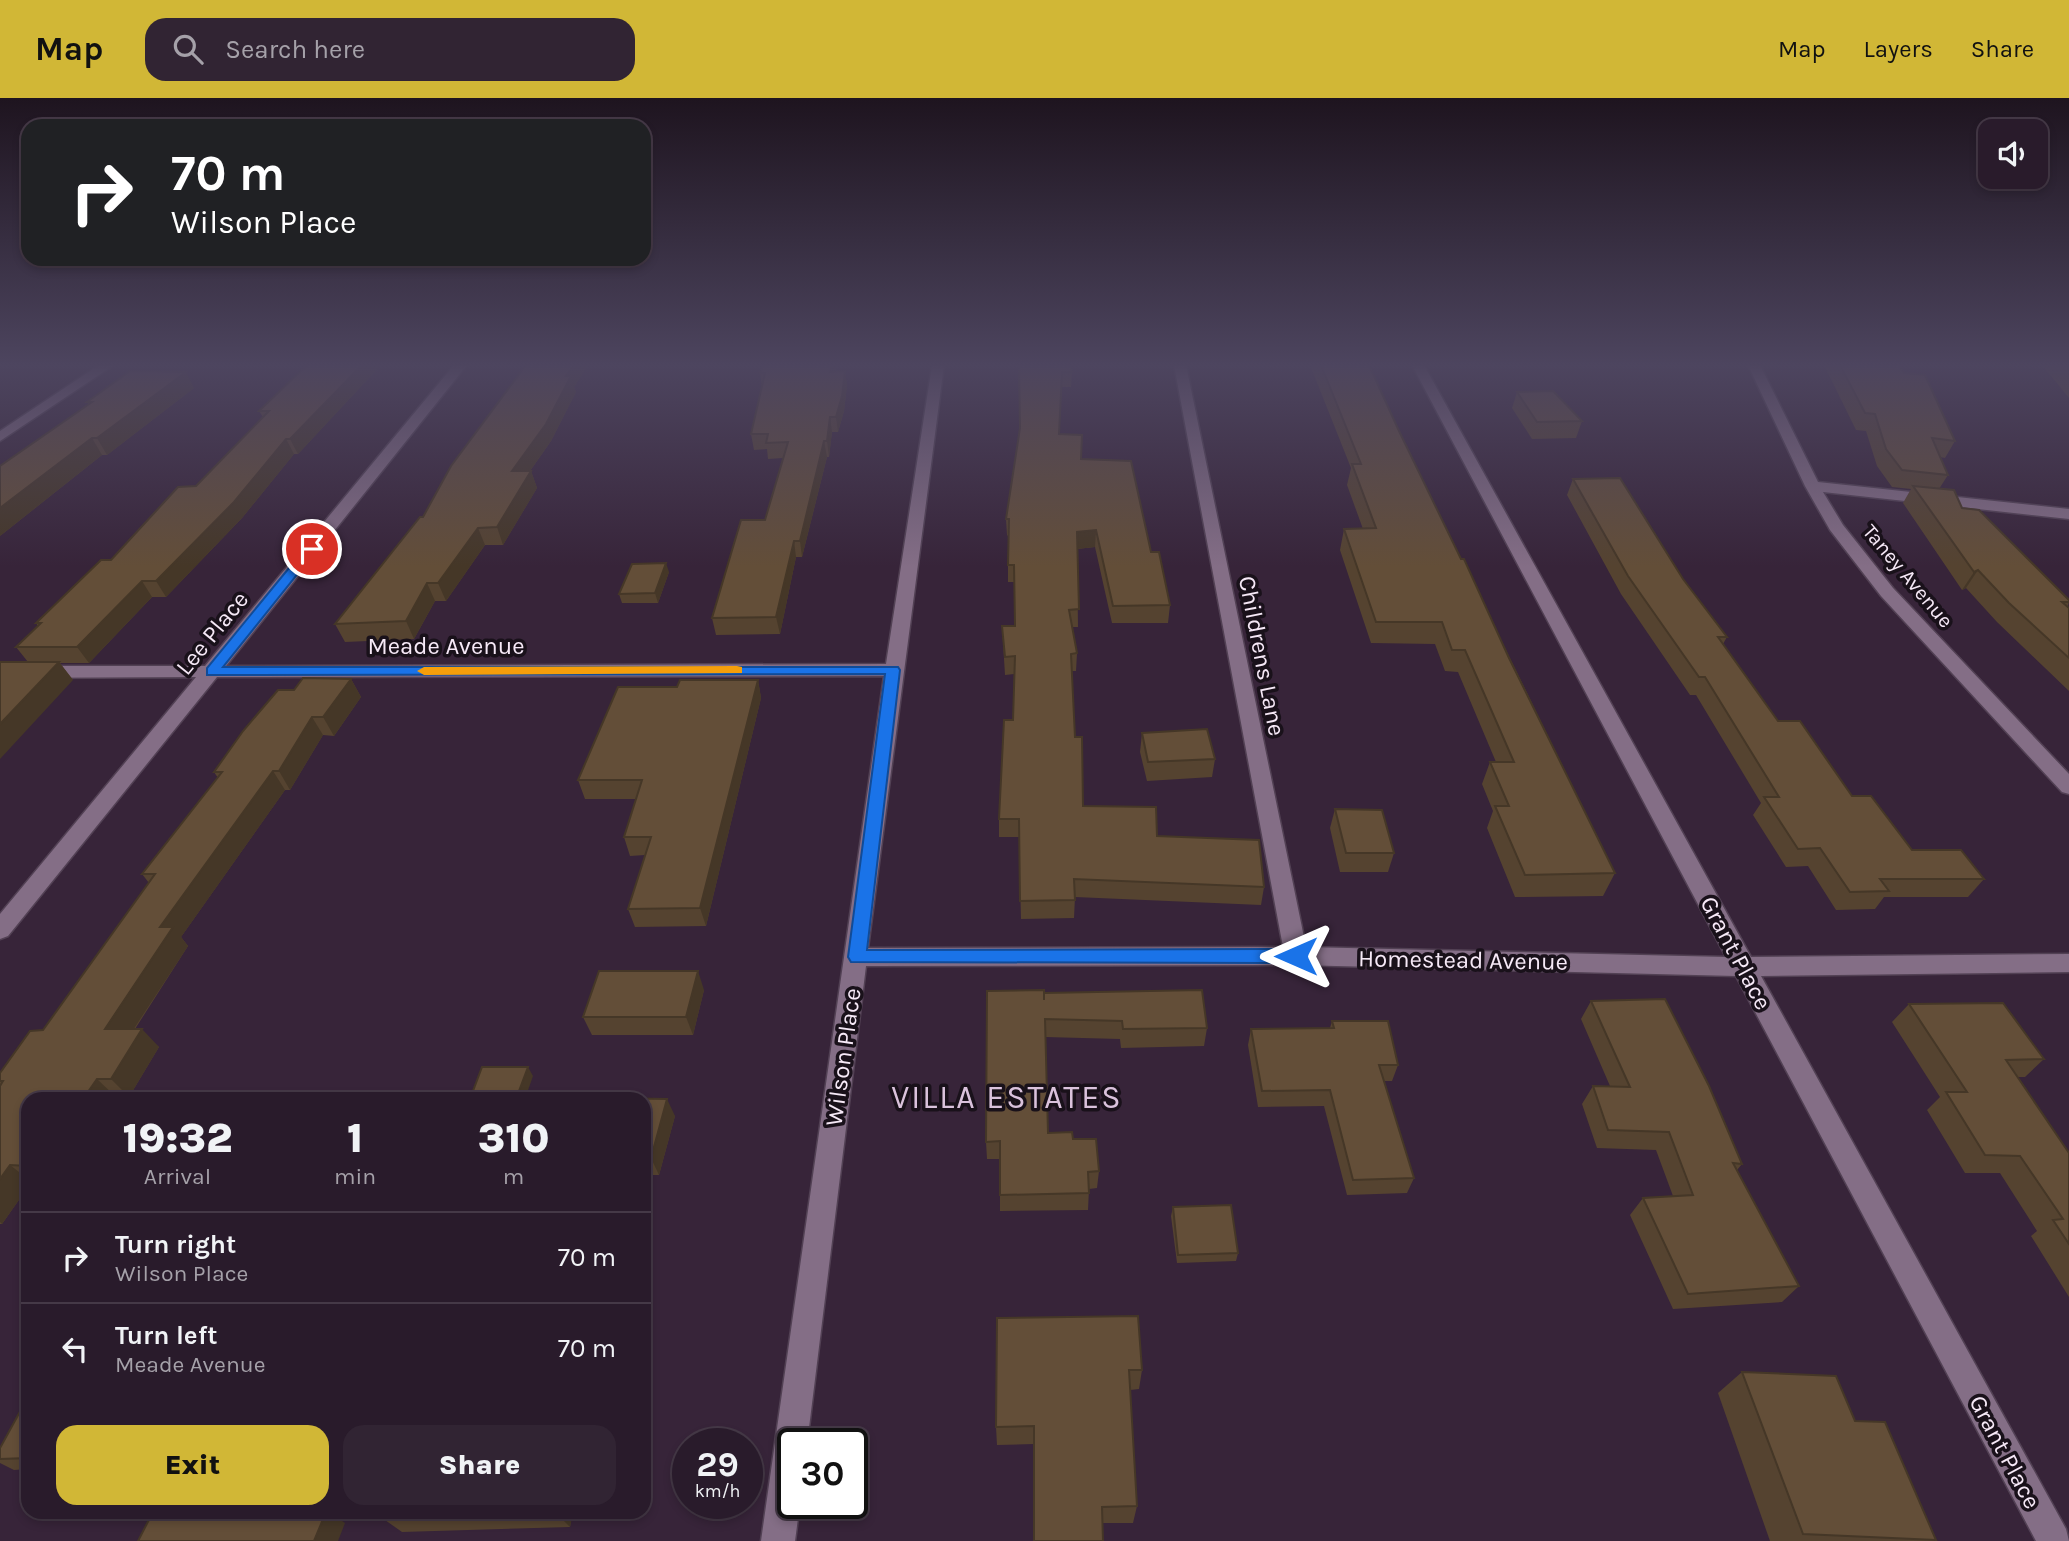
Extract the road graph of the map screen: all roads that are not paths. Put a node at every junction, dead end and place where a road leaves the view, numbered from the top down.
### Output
1 (406, 432) edge
2 (928, 432) edge
3 (1193, 432) edge
4 (1455, 432) edge
5 (1786, 432) edge
6 (1812, 486) junction
7 (2069, 514) edge
8 (893, 670) junction
9 (212, 671) junction
10 (0, 672) edge
11 (2069, 788) edge
12 (0, 930) edge
13 (1296, 956) junction
14 (857, 957) junction
15 (2069, 963) edge
16 (1744, 967) junction
17 (778, 1541) edge
18 (2054, 1541) edge

1 - 9 street, Lee Place
2 - 8 street, Wilson Place
3 - 13 street, Childrens Lane
4 - 16 street, Grant Place
5 - 6 street, Taney Avenue
6 - 7 street
6 - 11 street, Taney Avenue
8 - 9 street, Meade Avenue
8 - 14 street, Wilson Place
9 - 10 street, Meade Avenue
9 - 12 street, Lee Place
13 - 14 street, Homestead Avenue
13 - 16 street, Homestead Avenue
14 - 17 street, Wilson Place
15 - 16 street, Homestead Avenue
16 - 18 street, Grant Place

